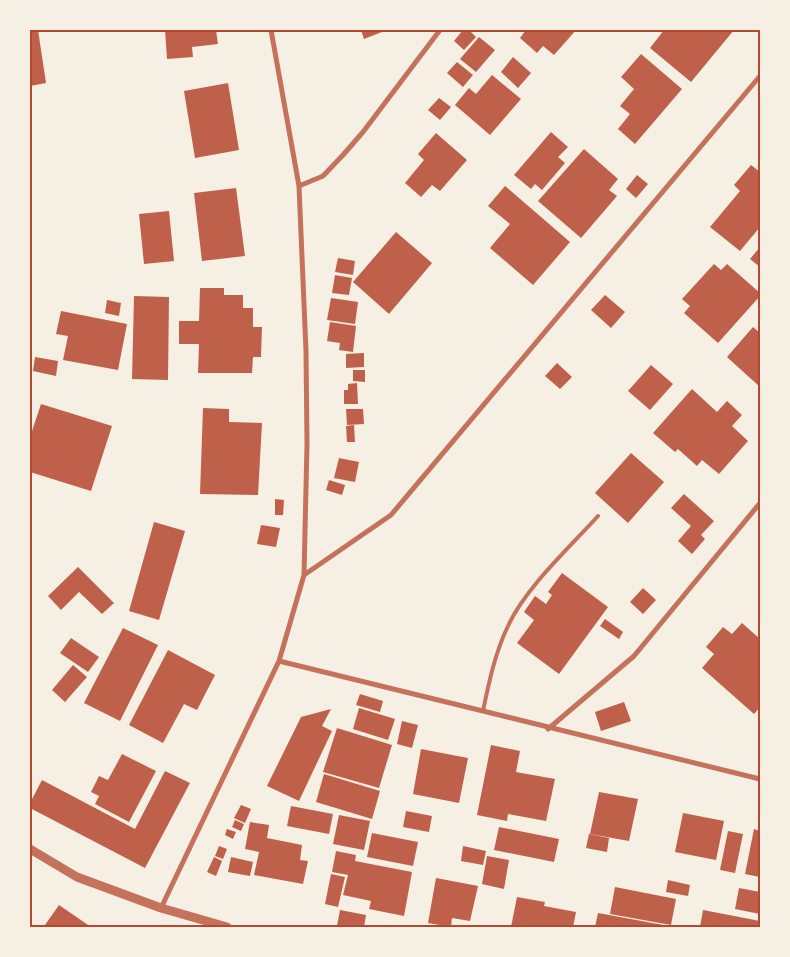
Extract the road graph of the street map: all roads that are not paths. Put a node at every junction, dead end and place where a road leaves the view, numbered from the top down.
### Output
1 (272, 30) edge
2 (440, 30) edge
3 (760, 76) edge
4 (299, 186) junction
5 (760, 503) edge
6 (598, 516) dead end
7 (304, 575) junction
8 (279, 661) junction
9 (483, 711) junction
10 (548, 729) junction
11 (760, 779) edge
12 (30, 849) edge
13 (161, 908) junction
14 (227, 927) edge

1 - 4 street
2 - 4 street
3 - 7 street
4 - 7 street
5 - 10 street
6 - 9 lane
7 - 8 street
8 - 9 street
8 - 13 street
9 - 10 street
10 - 11 street
12 - 13 street
13 - 14 street

